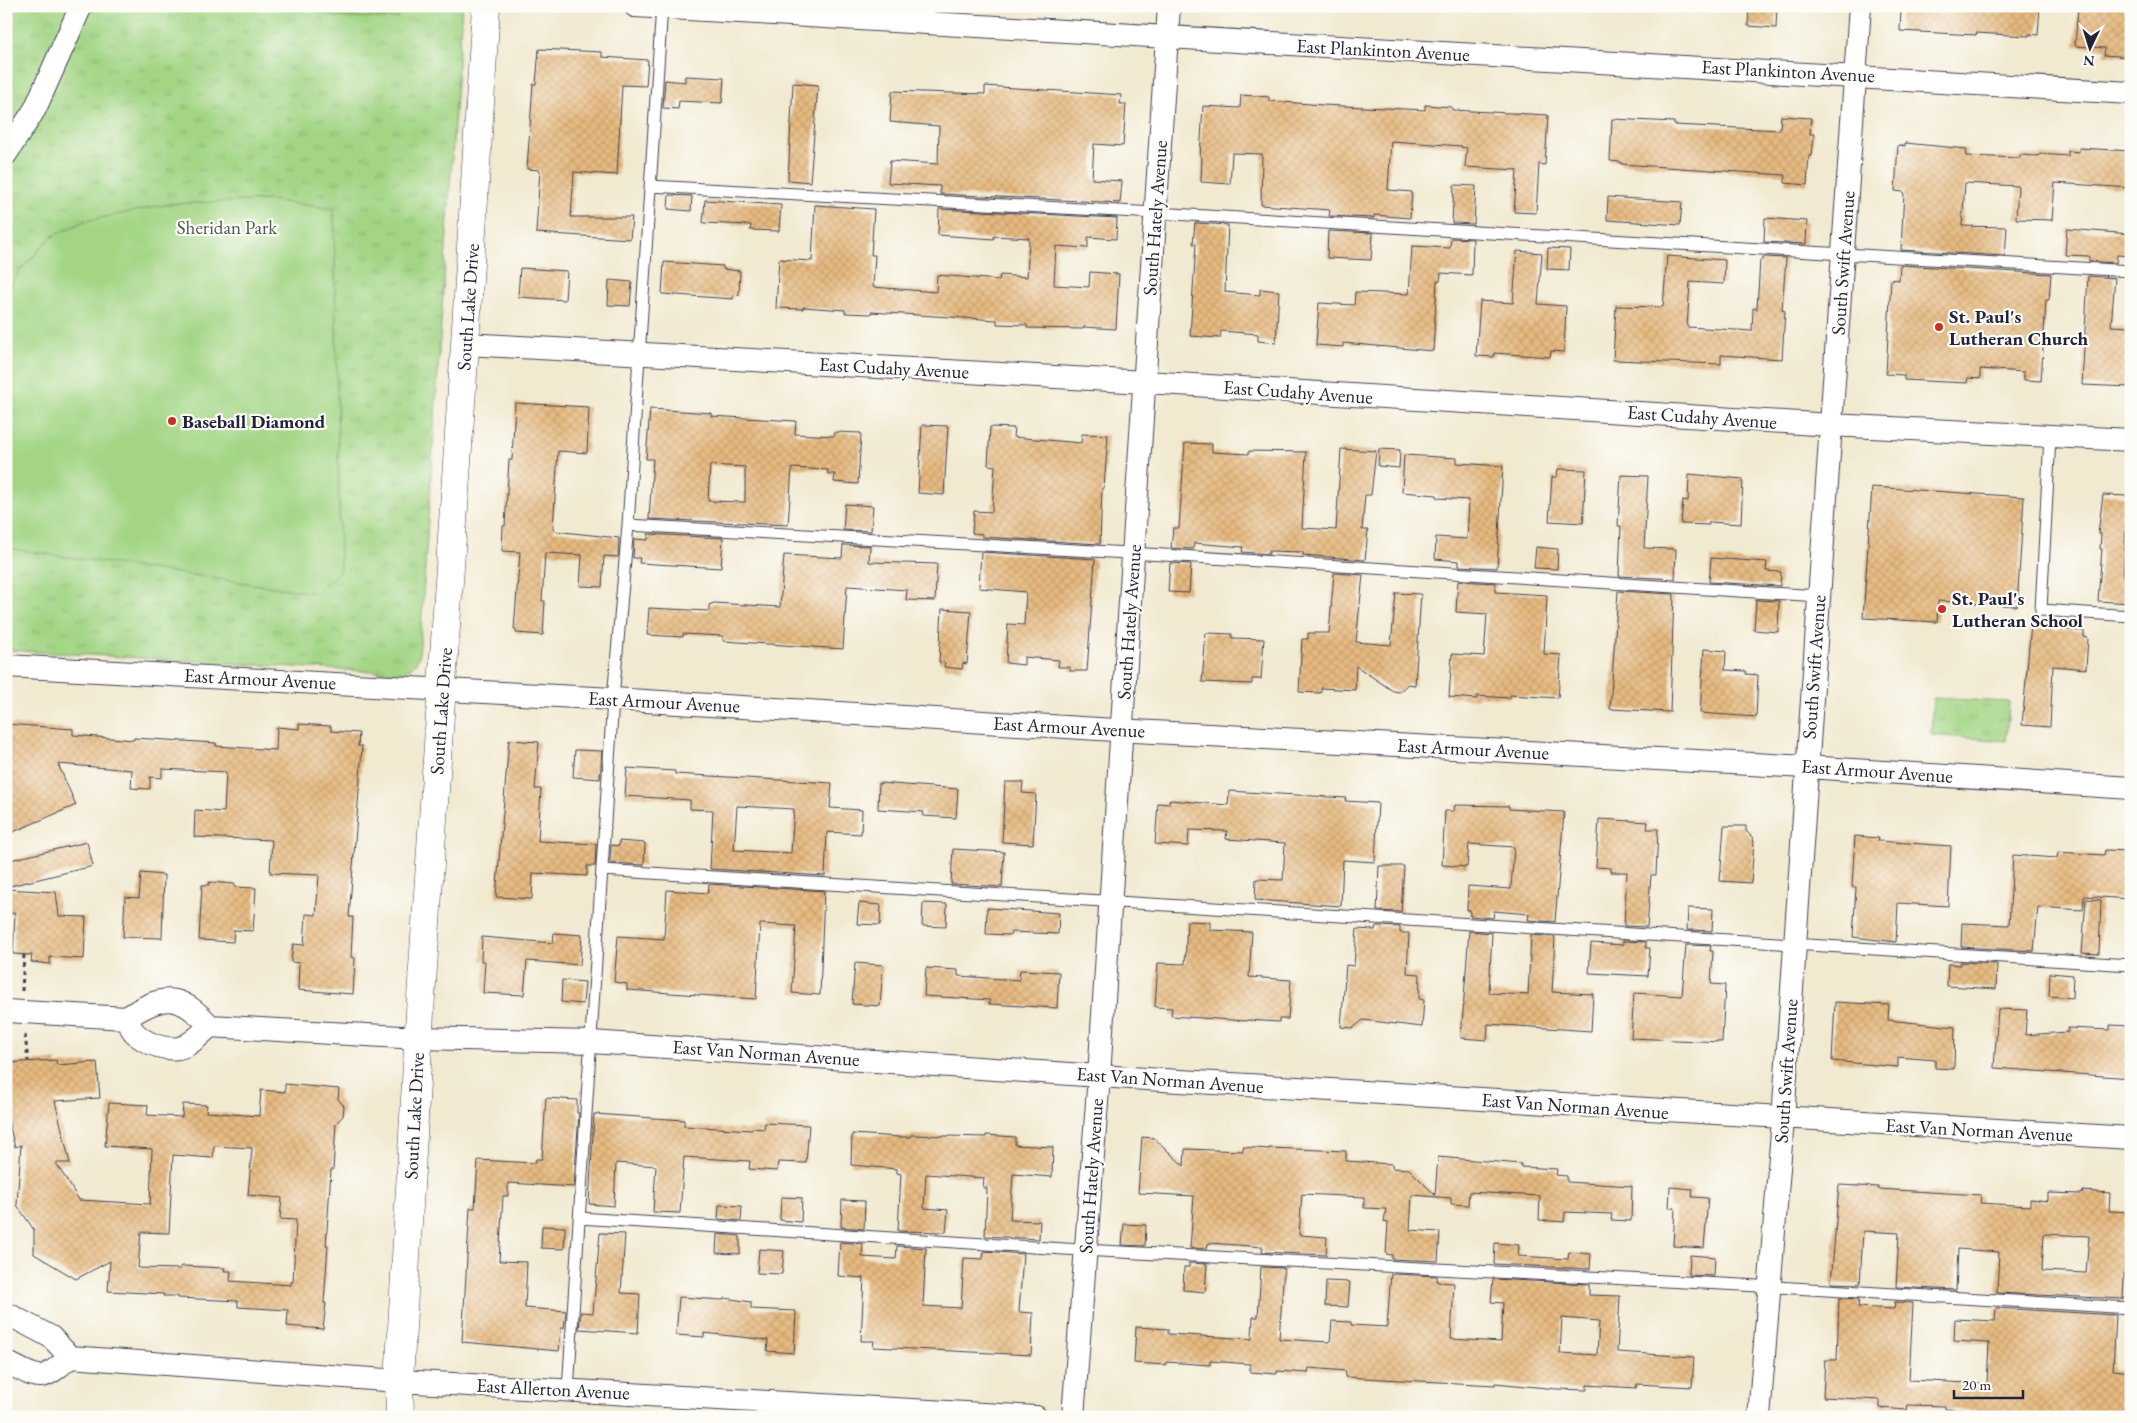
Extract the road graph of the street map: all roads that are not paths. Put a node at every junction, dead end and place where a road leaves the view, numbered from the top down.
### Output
1 (81, 6) edge
2 (486, 6) edge
3 (636, 6) edge
4 (1169, 6) edge
5 (1860, 6) edge
6 (662, 7) edge
7 (1166, 39) junction
8 (1856, 75) junction
9 (2131, 93) edge
10 (6, 154) edge
11 (650, 186) junction
12 (1156, 213) junction
13 (1843, 254) junction
14 (2131, 271) edge
15 (466, 344) junction
16 (639, 354) junction
17 (1145, 382) junction
18 (1831, 425) junction
19 (2050, 436) junction
20 (2131, 440) edge
21 (628, 525) junction
22 (1134, 553) junction
23 (1819, 596) junction
24 (2131, 616) edge
25 (6, 666) edge
26 (442, 689) junction
27 (613, 699) junction
28 (1121, 730) junction
29 (1807, 766) junction
30 (2131, 788) edge
31 (602, 870) junction
32 (1110, 900) junction
33 (1795, 944) junction
34 (2131, 966) edge
35 (13, 1011) edge
36 (126, 1018) junction
37 (210, 1026) junction
38 (419, 1038) junction
39 (590, 1042) junction
40 (1099, 1076) junction
41 (1783, 1118) junction
42 (2131, 1138) edge
43 (579, 1218) junction
44 (1086, 1250) junction
45 (1770, 1287) junction
46 (2131, 1308) edge
47 (6, 1313) edge
48 (70, 1357) junction
49 (6, 1362) edge
50 (399, 1381) junction
51 (568, 1390) junction
52 (400, 1417) edge
53 (1036, 1417) edge
54 (1073, 1417) edge
55 (1759, 1417) edge

1 - 10 street
2 - 15 main road, South Lake Drive
3 - 6 street, East Plankinton Avenue
4 - 7 street, South Hately Avenue
5 - 8 street, South Swift Avenue
6 - 7 street, East Plankinton Avenue
6 - 11 lane
7 - 8 street, East Plankinton Avenue
7 - 12 street, South Hately Avenue
8 - 9 street, East Plankinton Avenue
8 - 13 street, South Swift Avenue
11 - 12 lane
11 - 16 lane
12 - 13 lane
12 - 17 street, South Hately Avenue
13 - 14 lane
13 - 18 street, South Swift Avenue
15 - 16 street, East Cudahy Avenue
15 - 26 main road, South Lake Drive
16 - 17 street, East Cudahy Avenue
16 - 21 lane
17 - 18 street, East Cudahy Avenue
17 - 22 street, South Hately Avenue
18 - 19 street, East Cudahy Avenue
18 - 23 street, South Swift Avenue
19 - 20 street, East Cudahy Avenue
19 - 24 lane
21 - 22 lane
21 - 27 lane
22 - 23 lane
22 - 28 street, South Hately Avenue
23 - 29 street, South Swift Avenue
25 - 26 street, East Armour Avenue
26 - 27 street, East Armour Avenue
26 - 38 main road, South Lake Drive
27 - 28 street, East Armour Avenue
27 - 31 lane
28 - 29 street, East Armour Avenue
28 - 32 street, South Hately Avenue
29 - 30 street, East Armour Avenue
29 - 33 street, South Swift Avenue
31 - 32 lane
31 - 39 lane
32 - 33 lane
32 - 40 street, South Hately Avenue
33 - 34 lane
33 - 41 street, South Swift Avenue
35 - 36 street
36 - 37 street
36 - 37 street
37 - 38 street, East Van Norman Avenue
38 - 39 street, East Van Norman Avenue
38 - 50 main road, South Lake Drive
39 - 40 street, East Van Norman Avenue
39 - 43 lane
40 - 41 street, East Van Norman Avenue
40 - 44 street, South Hately Avenue
41 - 42 street, East Van Norman Avenue
41 - 45 street, South Swift Avenue
43 - 44 lane
43 - 51 lane
44 - 45 lane
44 - 54 street, South Hately Avenue
45 - 46 lane
45 - 55 street, South Swift Avenue
47 - 48 street
48 - 49 street
48 - 50 street, East Allerton Avenue
50 - 51 street, East Allerton Avenue
50 - 52 main road, South Lake Drive
51 - 53 street, East Allerton Avenue

